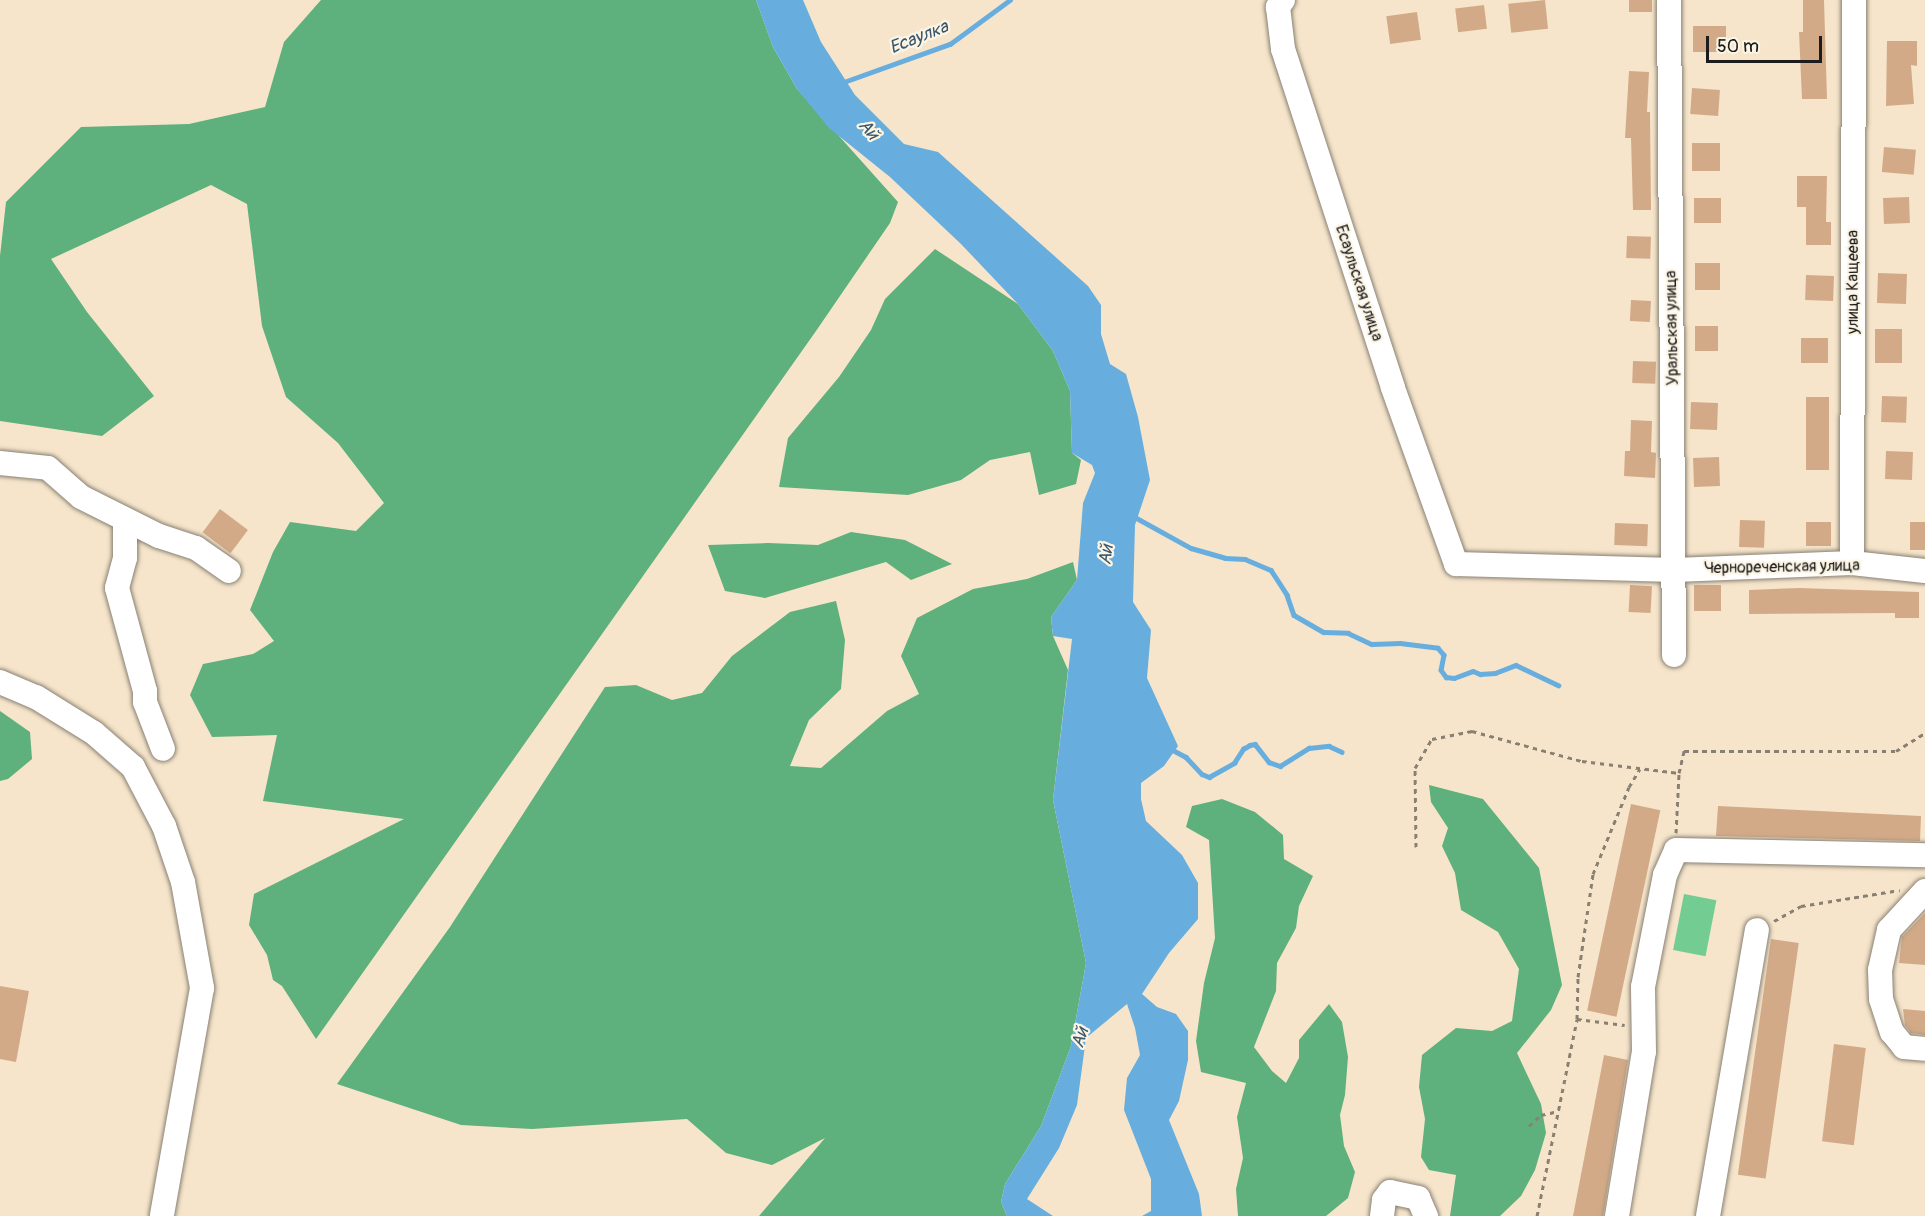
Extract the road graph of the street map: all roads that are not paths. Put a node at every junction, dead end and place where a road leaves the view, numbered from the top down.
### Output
1 (1283, 0) edge
2 (1668, 0) edge
3 (1854, 0) edge
4 (0, 463) edge
5 (125, 520) junction
6 (1852, 563) junction
7 (1456, 564) joint
8 (1675, 570) junction
9 (229, 571) dead end
10 (1925, 572) edge
11 (1674, 655) dead end
12 (0, 682) edge
13 (163, 749) dead end
14 (1925, 855) edge
15 (1915, 890) edge
16 (1756, 930) road end
17 (1925, 1048) edge
18 (162, 1216) edge
19 (1382, 1216) edge
20 (1426, 1216) edge
21 (1617, 1216) edge
22 (1708, 1216) edge

1 - 7 street, Есаульская улица
2 - 8 street, Уральская улица
3 - 6 street, улица Кащеева
4 - 5 street
5 - 9 street
5 - 13 street
6 - 8 street, Чернореченская улица
6 - 10 street, Чернореченская улица
7 - 8 street, Чернореченская улица
8 - 11 street, Уральская улица
12 - 18 street
14 - 21 street
15 - 17 street
16 - 22 street
19 - 20 street

